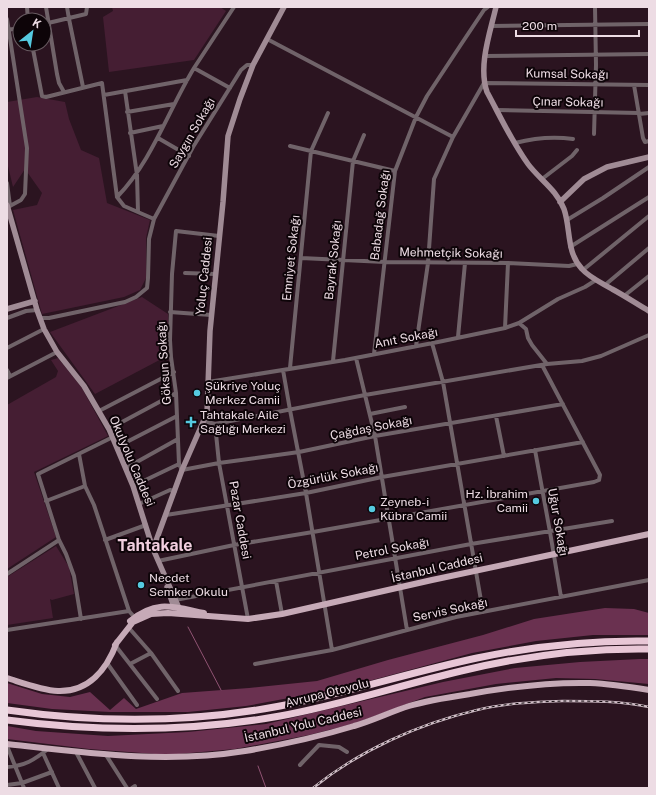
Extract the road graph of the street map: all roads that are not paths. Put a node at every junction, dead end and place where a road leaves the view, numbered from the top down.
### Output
1 (67, 7) edge
2 (87, 7) edge
3 (234, 7) edge
4 (284, 7) edge
5 (488, 7) edge
6 (496, 7) edge
7 (595, 7) edge
8 (7, 19) edge
9 (69, 19) junction
10 (52, 22) edge
11 (595, 24) junction
12 (649, 24) edge
13 (492, 26) junction
14 (8, 30) edge
15 (267, 39) junction
16 (52, 51) edge
17 (34, 52) edge
18 (596, 54) junction
19 (649, 54) edge
20 (485, 56) junction
21 (253, 65) junction
22 (194, 68) junction
23 (187, 80) junction
24 (484, 83) junction
25 (596, 84) junction
26 (634, 85) junction
27 (649, 85) edge
28 (83, 87) junction
29 (230, 88) junction
30 (125, 91) junction
31 (64, 92) junction
32 (104, 95) junction
33 (174, 104) junction
34 (497, 110) junction
35 (127, 112) junction
36 (328, 113) dead end
37 (595, 113) junction
38 (639, 113) junction
39 (649, 113) edge
40 (416, 118) junction
41 (163, 126) junction
42 (130, 133) junction
43 (594, 134) dead end
44 (364, 135) dead end
45 (453, 137) junction
46 (158, 138) junction
47 (573, 140) dead end
48 (649, 141) edge
49 (515, 143) junction
50 (290, 146) dead end
51 (577, 150) dead end
52 (312, 151) junction
53 (189, 156) junction
54 (649, 157) edge
55 (353, 161) junction
56 (649, 167) edge
57 (395, 170) junction
58 (137, 175) junction
59 (542, 179) junction
60 (7, 183) edge
61 (117, 197) junction
62 (649, 197) edge
63 (560, 202) junction
64 (8, 206) edge
65 (138, 212) junction
66 (649, 216) edge
67 (154, 219) junction
68 (567, 220) junction
69 (219, 236) junction
70 (570, 247) junction
71 (649, 248) edge
72 (301, 258) junction
73 (343, 260) junction
74 (384, 262) junction
75 (428, 263) junction
76 (465, 263) junction
77 (508, 263) junction
78 (577, 264) junction
79 (583, 270) junction
80 (185, 273) dead end
81 (215, 274) junction
82 (649, 276) edge
83 (596, 280) junction
84 (605, 285) junction
85 (624, 296) junction
86 (35, 301) junction
87 (7, 309) edge
88 (37, 310) junction
89 (649, 311) edge
90 (170, 312) junction
91 (211, 315) junction
92 (7, 318) edge
93 (40, 318) junction
94 (519, 323) junction
95 (505, 328) junction
96 (44, 329) junction
97 (649, 335) edge
98 (458, 338) junction
99 (432, 343) junction
100 (416, 346) junction
101 (7, 348) edge
102 (57, 352) junction
103 (374, 354) junction
104 (356, 358) junction
105 (333, 362) junction
106 (547, 364) junction
107 (542, 365) junction
108 (290, 368) junction
109 (7, 370) edge
110 (283, 370) junction
111 (174, 372) junction
112 (9, 377) edge
113 (208, 382) junction
114 (443, 382) junction
115 (176, 393) junction
116 (365, 395) junction
117 (563, 404) junction
118 (405, 407) dead end
119 (290, 410) junction
120 (99, 411) junction
121 (370, 414) junction
122 (178, 416) junction
123 (496, 416) junction
124 (204, 422) junction
125 (450, 423) junction
126 (215, 424) junction
127 (109, 429) junction
128 (375, 436) junction
129 (113, 437) junction
130 (178, 439) junction
131 (582, 442) junction
132 (117, 447) junction
133 (535, 450) junction
134 (299, 452) junction
135 (79, 454) junction
136 (504, 456) junction
137 (219, 463) junction
138 (179, 464) junction
139 (457, 464) junction
140 (126, 468) junction
141 (182, 470) junction
142 (382, 477) junction
143 (85, 486) junction
144 (133, 486) junction
145 (175, 491) junction
146 (306, 492) junction
147 (542, 492) junction
148 (46, 500) junction
149 (139, 504) junction
150 (227, 504) junction
151 (465, 505) junction
152 (166, 515) junction
153 (389, 518) junction
154 (612, 521) dead end
155 (146, 525) junction
156 (313, 532) junction
157 (550, 532) junction
158 (649, 534) edge
159 (59, 540) junction
160 (105, 540) junction
161 (471, 544) junction
162 (234, 545) junction
163 (153, 549) junction
164 (554, 555) junction
165 (395, 558) junction
166 (158, 561) junction
167 (476, 570) junction
168 (319, 573) junction
169 (7, 574) edge
170 (165, 577) junction
171 (649, 580) edge
172 (276, 581) junction
173 (242, 587) junction
174 (400, 587) junction
175 (561, 597) junction
176 (176, 600) junction
177 (324, 605) junction
178 (176, 607) junction
179 (128, 611) junction
180 (483, 612) junction
181 (156, 614) junction
182 (282, 614) junction
183 (189, 615) junction
184 (229, 618) junction
185 (81, 619) junction
186 (136, 619) junction
187 (248, 619) junction
188 (129, 628) junction
189 (7, 630) edge
190 (407, 630) junction
191 (649, 640) edge
192 (115, 645) junction
193 (332, 650) junction
194 (649, 650) edge
195 (151, 653) junction
196 (107, 663) junction
197 (130, 664) junction
198 (255, 664) dead end
199 (7, 678) edge
200 (649, 690) edge
201 (178, 691) dead end
202 (157, 698) dead end
203 (137, 705) dead end
204 (7, 710) edge
205 (7, 720) edge
206 (317, 736) junction
207 (7, 745) edge
208 (319, 746) junction
209 (46, 751) junction
210 (76, 752) junction
211 (347, 752) dead end
212 (106, 755) junction
213 (300, 765) dead end
214 (15, 766) junction
215 (7, 767) edge
216 (52, 772) junction
217 (22, 783) junction
218 (7, 785) edge
219 (57, 787) edge
220 (24, 788) edge
221 (95, 788) edge
222 (127, 788) edge

1 - 9 street
2 - 9 street
3 - 22 street
4 - 15 street, Yoluç Caddesi
5 - 40 street, Babadağ Sokağı
6 - 13 street
7 - 11 street
8 - 14 street
9 - 10 street
9 - 28 street
11 - 12 street
11 - 13 street
11 - 18 street
13 - 20 street
14 - 64 street
15 - 21 street, Yoluç Caddesi
15 - 40 street
16 - 31 street
17 - 31 street
18 - 19 street
18 - 20 street
18 - 25 street
20 - 24 street
21 - 29 street, Saygın Sokağı
21 - 69 street, Yoluç Caddesi
22 - 23 street
22 - 29 street
23 - 30 street
23 - 33 street
24 - 25 street, Kumsal Sokağı
24 - 34 street
24 - 45 street
25 - 26 street, Kumsal Sokağı
25 - 37 street
26 - 27 street, Kumsal Sokağı
26 - 38 street
28 - 31 street
28 - 32 street
29 - 53 street, Saygın Sokağı
30 - 32 street
30 - 35 street
32 - 61 street
33 - 35 street
33 - 41 street
34 - 37 street, Çınar Sokağı
34 - 49 street
35 - 42 street
36 - 52 street, Emniyet Sokağı
37 - 38 street, Çınar Sokağı
37 - 43 street
38 - 39 street, Çınar Sokağı
38 - 48 street
40 - 45 street
40 - 57 street, Babadağ Sokağı
41 - 42 street
41 - 46 street
42 - 58 street
44 - 55 street, Bayrak Sokağı
45 - 75 street
46 - 53 street
46 - 58 street
47 - 49 street
49 - 59 street
50 - 52 street
51 - 59 street
52 - 55 street
52 - 72 street, Emniyet Sokağı
53 - 67 street, Saygın Sokağı
54 - 63 street
55 - 57 street
55 - 73 street, Bayrak Sokağı
56 - 68 street
57 - 74 street, Babadağ Sokağı
58 - 61 street
58 - 65 street
59 - 63 street
60 - 64 street
61 - 65 street
62 - 70 street
63 - 68 street
64 - 86 street, Okulyolu Caddesi
65 - 67 street
66 - 79 street
67 - 93 street, Saygın Sokağı
68 - 70 street
69 - 81 street, Yoluç Caddesi
69 - 90 street, Göksun Sokağı
70 - 78 street
71 - 84 street
72 - 73 street, Mehmetçik Sokağı
72 - 108 street, Emniyet Sokağı
73 - 74 street, Mehmetçik Sokağı
73 - 105 street, Bayrak Sokağı
74 - 75 street, Mehmetçik Sokağı
74 - 103 street, Babadağ Sokağı
75 - 76 street, Mehmetçik Sokağı
75 - 100 street
76 - 77 street, Mehmetçik Sokağı
76 - 98 street
77 - 78 street, Mehmetçik Sokağı
77 - 95 street
78 - 79 street
79 - 83 street
80 - 81 street
81 - 91 street, Yoluç Caddesi
82 - 85 street
83 - 84 street
83 - 94 street, Anıt Sokağı
84 - 85 street
85 - 89 street
86 - 87 street
86 - 88 street, Okulyolu Caddesi
88 - 92 street
88 - 93 street, Okulyolu Caddesi
90 - 91 street
90 - 111 street, Göksun Sokağı
91 - 113 street, Yoluç Caddesi
93 - 96 street, Okulyolu Caddesi
94 - 95 street, Anıt Sokağı
94 - 106 street
95 - 98 street, Anıt Sokağı
96 - 101 street
96 - 102 street, Okulyolu Caddesi
97 - 106 street
98 - 99 street, Anıt Sokağı
99 - 100 street, Anıt Sokağı
99 - 114 street
100 - 103 street, Anıt Sokağı
102 - 112 street
102 - 120 street, Okulyolu Caddesi
103 - 104 street, Anıt Sokağı
104 - 105 street, Anıt Sokağı
104 - 116 street
105 - 108 street, Anıt Sokağı
106 - 107 street
107 - 114 street
107 - 117 street
108 - 110 street, Anıt Sokağı
109 - 112 street
110 - 113 street, Anıt Sokağı
110 - 119 street
111 - 115 street, Göksun Sokağı
111 - 120 street
113 - 124 street, Yoluç Caddesi
114 - 116 street
114 - 125 street
115 - 122 street, Göksun Sokağı
115 - 127 street
116 - 119 street
116 - 121 street
117 - 123 street, Çağdaş Sokağı
117 - 131 street
118 - 121 street
119 - 126 street
119 - 134 street
120 - 127 street, Okulyolu Caddesi
121 - 128 street
122 - 130 street, Göksun Sokağı
122 - 132 street
123 - 125 street, Çağdaş Sokağı
123 - 136 street
124 - 126 street
124 - 141 street, Yoluç Caddesi
125 - 128 street, Çağdaş Sokağı
125 - 139 street
126 - 137 street, Pazar Caddesi
127 - 129 street, Okulyolu Caddesi
128 - 134 street, Çağdaş Sokağı
128 - 142 street
129 - 132 street, Okulyolu Caddesi
129 - 135 street
130 - 138 street, Göksun Sokağı
130 - 140 street
131 - 133 street, Özgürlük Sokağı
131 - 147 street
132 - 140 street, Okulyolu Caddesi
133 - 136 street, Özgürlük Sokağı
133 - 147 street, Uğur Sokağı
134 - 137 street, Çağdaş Sokağı
134 - 146 street
135 - 143 street
135 - 148 street
136 - 139 street, Özgürlük Sokağı
137 - 141 street, Çağdaş Sokağı
137 - 150 street, Pazar Caddesi
138 - 141 street, Göksun Sokağı
138 - 144 street
139 - 142 street, Özgürlük Sokağı
139 - 151 street
140 - 144 street, Okulyolu Caddesi
141 - 145 street, Yoluç Caddesi
142 - 146 street, Özgürlük Sokağı
142 - 153 street
143 - 148 street
143 - 160 street
144 - 149 street, Okulyolu Caddesi
145 - 149 street
145 - 152 street, Yoluç Caddesi
146 - 150 street, Özgürlük Sokağı
146 - 156 street
147 - 151 street
147 - 157 street, Uğur Sokağı
148 - 159 street
149 - 155 street, Okulyolu Caddesi
150 - 152 street, Özgürlük Sokağı
150 - 162 street, Pazar Caddesi
151 - 153 street
151 - 161 street
152 - 163 street, Yoluç Caddesi
153 - 156 street
153 - 165 street
154 - 157 street, Petrol Sokağı
155 - 160 street
155 - 163 street, Okulyolu Caddesi
156 - 162 street
156 - 168 street
157 - 161 street, Petrol Sokağı
157 - 164 street, Uğur Sokağı
158 - 164 main road, İstanbul Caddesi
159 - 169 street
159 - 185 street
160 - 179 street
161 - 165 street, Petrol Sokağı
161 - 167 street
162 - 166 street
162 - 173 street, Pazar Caddesi
163 - 166 street, Okulyolu Caddesi
164 - 167 main road, İstanbul Caddesi
164 - 175 street, Uğur Sokağı
165 - 168 street, Petrol Sokağı
165 - 174 street
166 - 170 street, Okulyolu Caddesi
167 - 174 main road, İstanbul Caddesi
167 - 180 street
168 - 172 street, Petrol Sokağı
168 - 177 street
170 - 176 street
170 - 178 street
171 - 175 street, Servis Sokağı
172 - 173 street, Petrol Sokağı
172 - 182 street
173 - 176 street, Petrol Sokağı
173 - 187 street, Pazar Caddesi
174 - 177 main road, İstanbul Caddesi
174 - 190 street
175 - 180 street, Servis Sokağı
176 - 178 main road
177 - 182 main road, İstanbul Caddesi
177 - 193 street
178 - 181 main road
178 - 183 main road
178 - 184 main road, İstanbul Caddesi
178 - 186 main road, İstanbul Caddesi
179 - 185 street
179 - 186 street
180 - 190 street, Servis Sokağı
181 - 183 main road, İstanbul Caddesi
181 - 186 main road, İstanbul Caddesi
182 - 187 main road, İstanbul Caddesi
183 - 184 main road, İstanbul Caddesi
184 - 187 main road, İstanbul Caddesi
185 - 189 street
186 - 188 main road, İstanbul Caddesi
186 - 192 main road, İstanbul Caddesi
188 - 192 main road, İstanbul Caddesi
188 - 195 street
190 - 193 street, Servis Sokağı
191 - 204 highway, Avrupa Otoyolu
192 - 196 main road, İstanbul Caddesi
192 - 197 street
193 - 198 street, Servis Sokağı
194 - 205 highway, Avrupa Otoyolu
195 - 197 street
195 - 201 street
196 - 199 main road, İstanbul Caddesi
196 - 203 street
197 - 202 street
200 - 206 main road, İstanbul Yolu Caddesi
206 - 208 street
206 - 212 main road, İstanbul Yolu Caddesi
207 - 209 main road, İstanbul Yolu Caddesi
207 - 214 street
208 - 211 street
208 - 213 street
209 - 210 main road, İstanbul Yolu Caddesi
209 - 214 street
209 - 216 street
210 - 212 main road, İstanbul Yolu Caddesi
210 - 221 street
212 - 222 street
214 - 215 street
214 - 217 street
216 - 217 street
216 - 219 street
217 - 218 street
217 - 220 street

